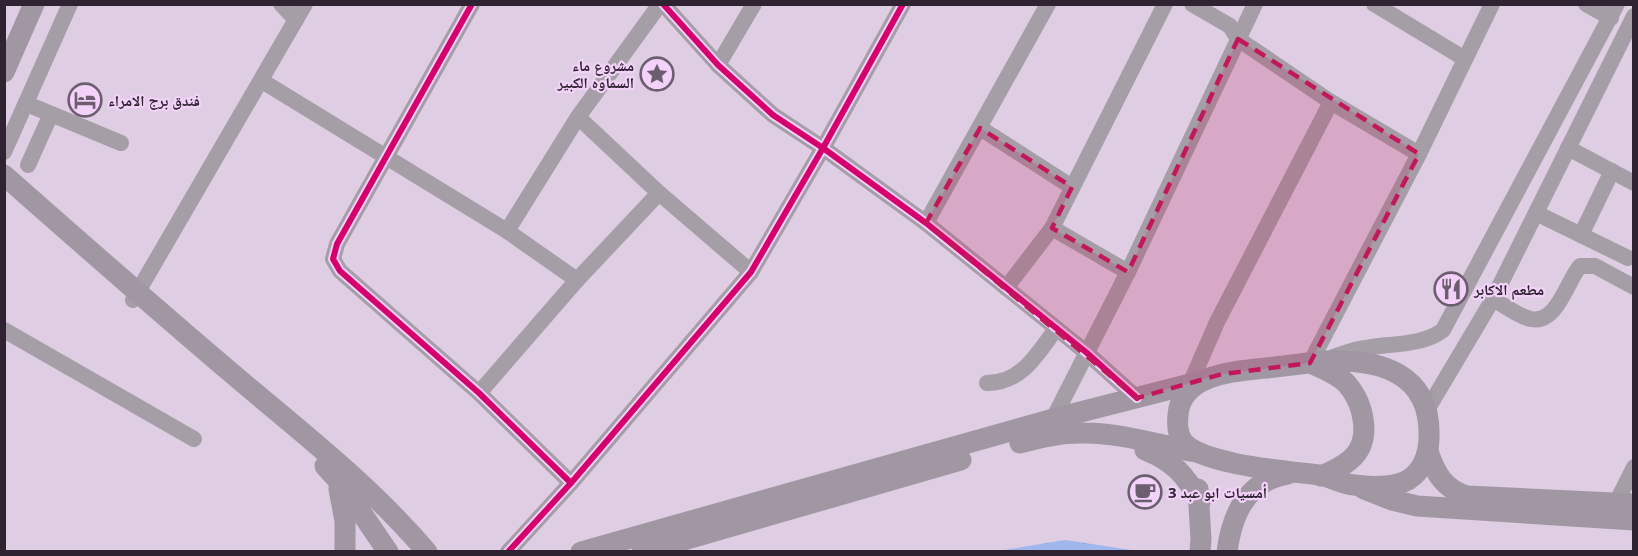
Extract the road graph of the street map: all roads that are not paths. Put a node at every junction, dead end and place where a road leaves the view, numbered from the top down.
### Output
1 (34, 4) edge
2 (70, 4) edge
3 (281, 4) edge
4 (305, 4) edge
5 (472, 4) edge
6 (662, 4) edge
7 (754, 4) edge
8 (903, 4) edge
9 (1048, 4) edge
10 (1165, 4) edge
11 (1192, 4) edge
12 (1255, 4) edge
13 (1374, 4) edge
14 (1492, 4) edge
15 (1586, 4) edge
16 (1614, 11) edge
17 (1634, 16) edge
18 (296, 20) junction
19 (1238, 39) junction
20 (1465, 59) junction
21 (718, 65) junction
22 (4, 72) edge
23 (262, 81) junction
24 (1331, 102) junction
25 (27, 104) junction
26 (51, 114) junction
27 (578, 117) junction
28 (980, 128) junction
29 (121, 143) dead end
30 (1568, 147) junction
31 (824, 148) junction
32 (4, 152) edge
33 (1419, 154) junction
34 (387, 157) junction
35 (28, 165) dead end
36 (1612, 171) junction
37 (4, 175) edge
38 (1634, 183) edge
39 (1072, 187) junction
40 (4, 189) edge
41 (659, 193) junction
42 (1536, 213) junction
43 (926, 223) junction
44 (1052, 228) junction
45 (507, 231) junction
46 (1581, 235) junction
47 (1628, 258) dead end
48 (751, 272) junction
49 (1128, 272) junction
50 (577, 280) junction
51 (1634, 287) edge
52 (1006, 288) junction
53 (135, 297) junction
54 (1493, 299) junction
55 (1056, 329) junction
56 (4, 330) edge
57 (1087, 353) junction
58 (1317, 362) junction
59 (987, 383) dead end
60 (1193, 386) junction
61 (479, 393) junction
62 (1137, 398) junction
63 (1427, 410) junction
64 (1053, 419) junction
65 (1086, 433) junction
66 (194, 439) dead end
67 (1189, 446) junction
68 (1428, 451) junction
69 (1634, 467) edge
70 (334, 474) junction
71 (1313, 475) junction
72 (571, 483) junction
73 (1352, 485) junction
74 (1200, 502) junction
75 (1624, 504) edge
76 (1634, 520) edge
77 (1201, 545) edge
78 (1228, 548) edge
79 (345, 552) edge
80 (387, 552) edge
81 (404, 552) edge
82 (426, 552) edge
83 (508, 552) edge
84 (581, 552) edge
85 (642, 552) edge

1 - 22 main road
2 - 25 street
3 - 18 street
4 - 18 street
5 - 34 street
6 - 21 street
6 - 27 street
7 - 21 street
8 - 31 street
9 - 28 street
10 - 39 street
11 - 19 street
12 - 19 street
13 - 20 street
14 - 20 street
15 - 16 street
16 - 58 street
17 - 30 street
18 - 23 street
19 - 24 street
19 - 49 street
20 - 33 street
21 - 31 street
23 - 34 street
23 - 53 street
24 - 33 street
24 - 60 street
25 - 26 street
25 - 32 street
26 - 29 street
26 - 35 street
27 - 41 street
27 - 45 street
28 - 39 street
28 - 43 street
30 - 36 street
30 - 42 street
31 - 43 street
31 - 48 street
33 - 58 street
34 - 45 street
34 - 61 street
36 - 38 street
36 - 46 street
37 - 53 main road
39 - 44 street
40 - 53 main road
41 - 48 street
41 - 50 street
42 - 46 street
42 - 54 street
43 - 52 street
44 - 49 street
44 - 52 street
45 - 50 street
46 - 47 street
48 - 72 street
49 - 57 street
50 - 61 street
51 - 54 street
52 - 55 street
53 - 70 main road
53 - 82 main road
54 - 63 street
55 - 57 street
55 - 59 street
56 - 66 street
57 - 62 street
57 - 64 street
58 - 60 main road
58 - 63 main road
58 - 71 main road
60 - 62 main road
60 - 67 main road
61 - 72 street
62 - 64 main road
63 - 68 main road
64 - 84 main road
65 - 67 main road
65 - 74 main road
65 - 85 main road
67 - 71 main road
67 - 74 main road
68 - 73 main road
68 - 75 main road
69 - 75 street
70 - 79 main road
70 - 80 main road
71 - 73 main road
71 - 78 main road
72 - 83 street
73 - 76 main road
74 - 77 main road
81 - 82 main road

